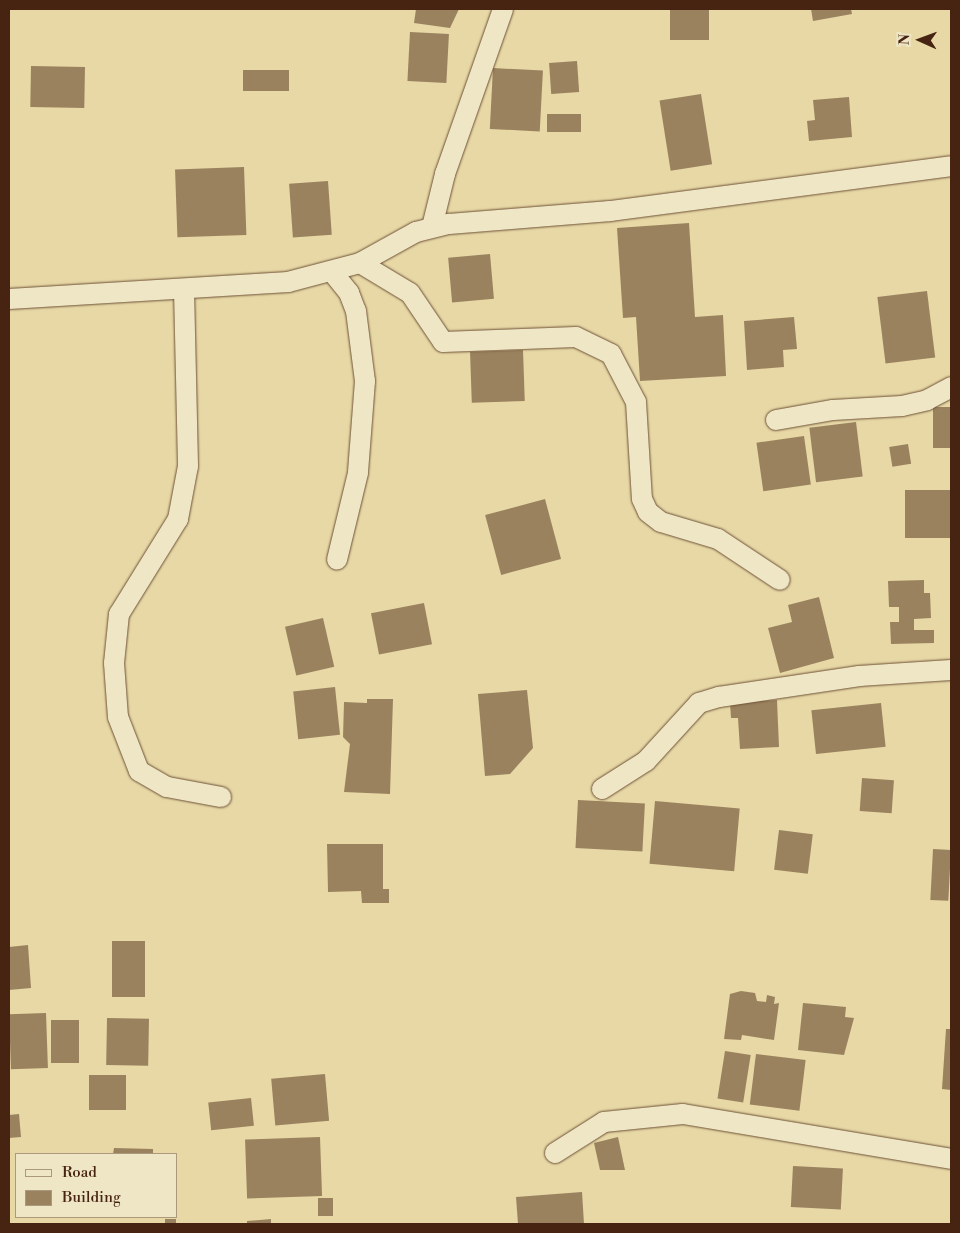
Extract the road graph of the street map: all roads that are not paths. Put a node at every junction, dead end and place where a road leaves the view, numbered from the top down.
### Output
1 (503, 9) edge
2 (951, 166) edge
3 (432, 227) junction
4 (360, 263) junction
5 (332, 273) junction
6 (184, 289) junction
7 (9, 298) edge
8 (951, 387) edge
9 (776, 420) dead end
10 (337, 560) dead end
11 (780, 580) dead end
12 (951, 670) edge
13 (602, 789) dead end
14 (221, 797) dead end
15 (555, 1153) dead end
16 (951, 1159) edge

1 - 3 street
2 - 3 street
3 - 4 street
4 - 5 street
4 - 11 street
5 - 6 street
5 - 10 street
6 - 7 street
6 - 14 street
8 - 9 street
12 - 13 street
15 - 16 street

